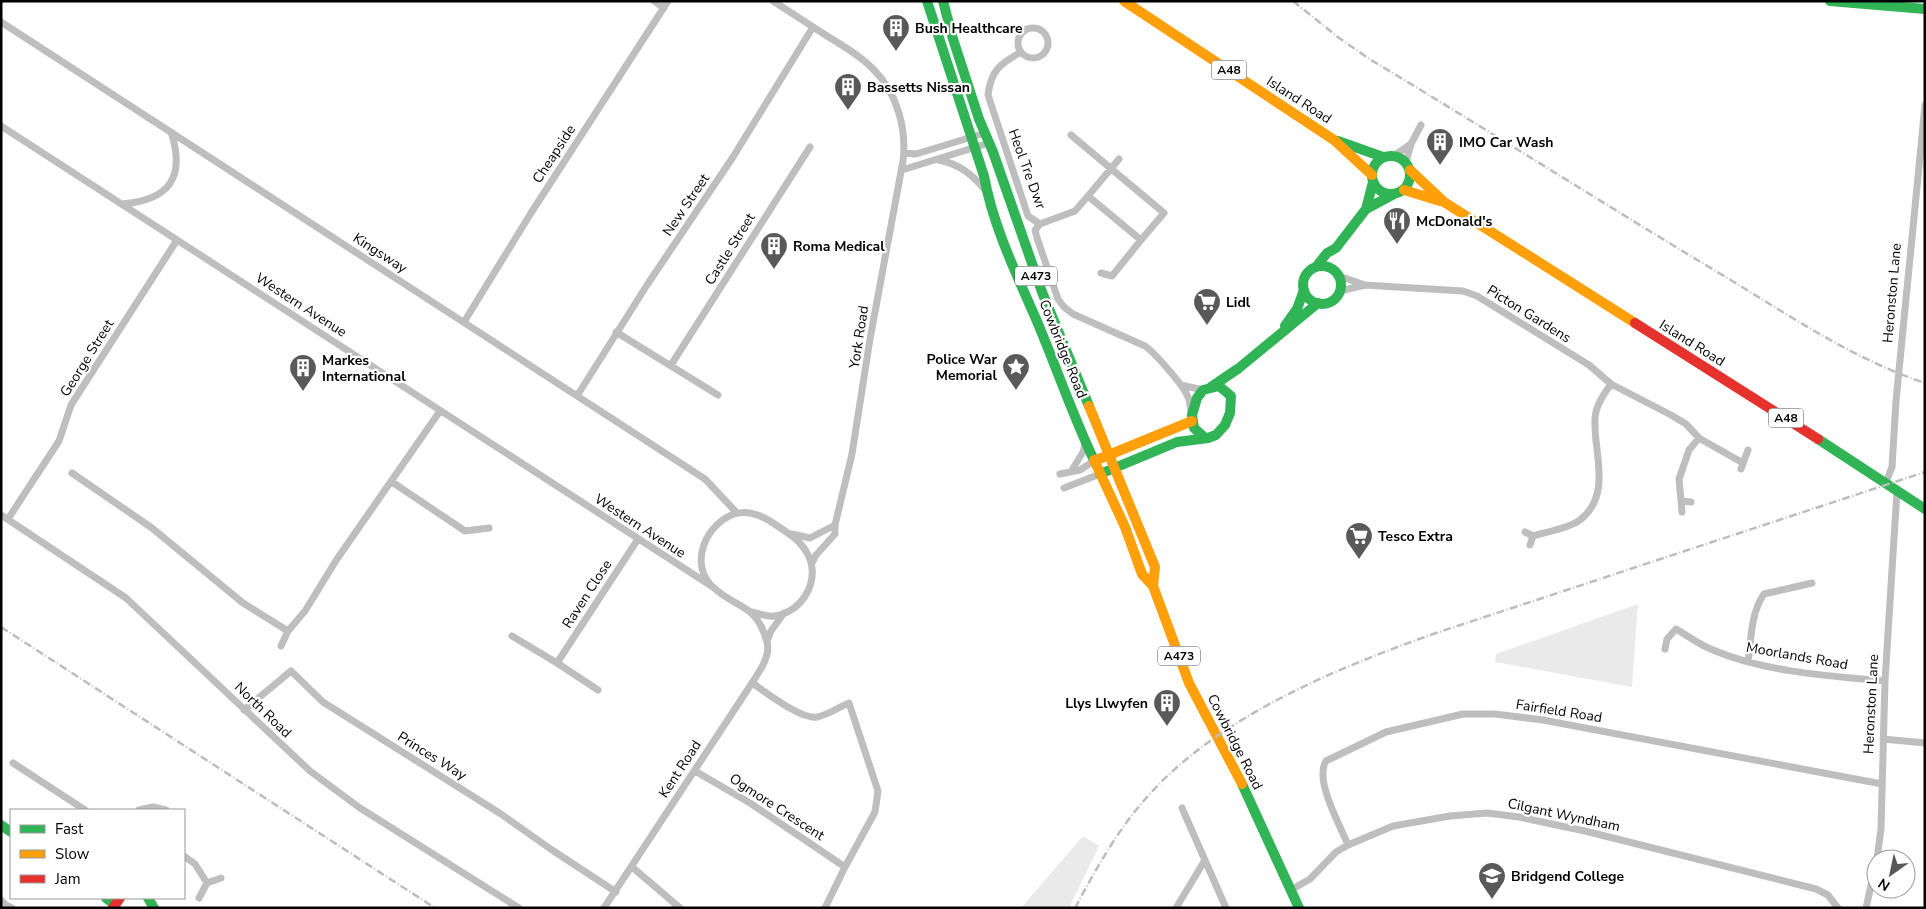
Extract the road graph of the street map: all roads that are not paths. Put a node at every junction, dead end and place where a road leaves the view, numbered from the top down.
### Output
1 (654, 1) edge
2 (773, 1) edge
3 (927, 1) edge
4 (943, 1) edge
5 (1124, 1) edge
6 (1830, 1) edge
7 (666, 4) edge
8 (1925, 10) edge
9 (1, 22) edge
10 (813, 27) junction
11 (1021, 52) junction
12 (1925, 105) edge
13 (1421, 125) dead end
14 (1, 126) edge
15 (171, 132) junction
16 (985, 133) junction
17 (1071, 135) dead end
18 (972, 137) junction
19 (1334, 140) junction
20 (989, 143) junction
21 (1411, 144) junction
22 (810, 147) dead end
23 (976, 148) junction
24 (904, 153) junction
25 (1395, 156) junction
26 (1383, 157) junction
27 (1119, 159) dead end
28 (938, 160) junction
29 (1408, 166) junction
30 (1111, 168) junction
31 (902, 170) junction
32 (1372, 178) junction
33 (987, 192) junction
34 (1399, 192) junction
35 (1088, 196) junction
36 (1444, 202) junction
37 (122, 204) junction
38 (1366, 209) junction
39 (1040, 224) junction
40 (177, 240) junction
41 (1142, 240) junction
42 (1336, 248) junction
43 (1316, 267) junction
44 (1102, 273) dead end
45 (1338, 274) junction
46 (1365, 285) junction
47 (1304, 290) junction
48 (1340, 291) junction
49 (1318, 303) junction
50 (464, 322) junction
51 (1282, 331) junction
52 (616, 332) junction
53 (672, 366) junction
54 (1240, 368) junction
55 (1611, 384) junction
56 (1181, 385) junction
57 (1207, 389) junction
58 (718, 394) dead end
59 (577, 396) junction
60 (1230, 396) junction
61 (440, 411) junction
62 (1192, 418) junction
63 (1204, 437) junction
64 (1699, 438) junction
65 (1085, 441) junction
66 (1748, 450) dead end
67 (1108, 454) junction
68 (1094, 461) junction
69 (1115, 468) junction
70 (1072, 470) junction
71 (72, 473) dead end
72 (1060, 474) dead end
73 (1100, 474) junction
74 (392, 482) junction
75 (1886, 482) junction
76 (1064, 488) dead end
77 (1897, 491) junction
78 (1682, 502) junction
79 (1691, 502) dead end
80 (1925, 509) edge
81 (1682, 512) dead end
82 (737, 513) junction
83 (1, 515) edge
84 (8, 519) junction
85 (835, 525) junction
86 (488, 528) dead end
87 (1525, 532) dead end
88 (789, 534) junction
89 (1533, 536) junction
90 (638, 539) junction
91 (1530, 545) dead end
92 (812, 563) junction
93 (1812, 582) dead end
94 (1153, 586) junction
95 (712, 587) junction
96 (752, 612) junction
97 (784, 613) junction
98 (288, 631) junction
99 (512, 636) dead end
100 (767, 641) junction
101 (281, 646) dead end
102 (1665, 649) dead end
103 (1748, 662) junction
104 (557, 663) junction
105 (1885, 681) junction
106 (752, 683) junction
107 (598, 690) dead end
108 (244, 710) junction
109 (1883, 739) junction
110 (1925, 743) edge
111 (13, 763) dead end
112 (694, 771) junction
113 (1882, 784) junction
114 (1182, 808) dead end
115 (83, 809) edge
116 (145, 809) edge
117 (163, 809) edge
118 (1348, 845) junction
119 (1878, 849) edge
120 (185, 857) edge
121 (1205, 860) junction
122 (632, 867) junction
123 (845, 867) junction
124 (221, 878) dead end
125 (207, 883) junction
126 (1291, 890) junction
127 (616, 892) junction
128 (199, 898) dead end
129 (519, 908) edge
130 (604, 908) edge
131 (680, 908) edge
132 (825, 908) edge
133 (1176, 908) edge
134 (1226, 908) edge
135 (1300, 908) edge
136 (1838, 908) edge

1 - 7 street
2 - 10 street, York Road
3 - 18 main road, Cowbridge Road / A473
4 - 16 main road, Cowbridge Road / A473
5 - 19 main road, Island Road / A48
6 - 8 main road
7 - 50 street, Cheapside
9 - 15 street, Kingsway
10 - 24 street, York Road
10 - 52 street, New Street
11 - 11 street
11 - 39 street, Heol Tre Dwr
12 - 75 street, Heronston Lane
13 - 21 street
14 - 37 street, Western Avenue
15 - 37 street
15 - 50 street, Kingsway
16 - 18 street
16 - 20 main road, Cowbridge Road / A473
17 - 30 street
18 - 23 main road, Cowbridge Road / A473
18 - 24 street
19 - 26 main road, A48
19 - 32 main road, A48
20 - 23 street
20 - 67 main road, Cowbridge Road / A473
21 - 25 street
21 - 29 street
22 - 53 street, Castle Street
23 - 28 street
23 - 33 main road, Cowbridge Road / A473
24 - 31 street, York Road
25 - 26 main road, A48
25 - 29 main road, A48
26 - 32 main road
27 - 30 street
28 - 31 street
28 - 33 street
29 - 34 main road
29 - 36 main road, A48
30 - 35 street
30 - 41 street
31 - 85 street, York Road
32 - 34 main road, A48
32 - 38 main road
33 - 65 main road, Cowbridge Road / A473
34 - 36 main road, A48
34 - 38 main road
35 - 39 street
35 - 41 street
36 - 75 main road, Island Road / A48
37 - 40 street, Western Avenue
38 - 42 main road
39 - 56 street, Heol Tre Dwr
40 - 61 street, Western Avenue
40 - 84 street, George Street
41 - 44 street
42 - 43 main road
42 - 45 main road
43 - 45 main road
43 - 47 main road
45 - 46 street, Picton Gardens
45 - 48 main road
46 - 48 street, Picton Gardens
46 - 55 street, Picton Gardens
47 - 49 main road
47 - 51 main road
48 - 49 main road
49 - 51 main road
50 - 59 street, Kingsway
51 - 54 main road
52 - 53 street
52 - 59 street, New Street
53 - 58 street
54 - 57 main road
54 - 60 main road
55 - 64 street, Picton Gardens
55 - 89 street
56 - 57 street
56 - 62 street, Heol Tre Dwr
57 - 60 main road
57 - 62 main road
59 - 82 street, Kingsway
60 - 63 main road
61 - 74 street
61 - 90 street, Western Avenue
62 - 63 main road
62 - 67 main road
63 - 69 main road
64 - 66 street, Picton Gardens
64 - 78 street
65 - 68 main road, Cowbridge Road / A473
65 - 70 street
67 - 68 main road
67 - 69 main road, Cowbridge Road / A473
68 - 70 street
68 - 73 main road, Cowbridge Road / A473
69 - 73 main road
69 - 94 main road, Cowbridge Road / A473
70 - 72 street
71 - 98 street
73 - 76 street
73 - 94 main road, Cowbridge Road / A473
74 - 86 street
74 - 98 street
75 - 77 main road, Island Road / A48
77 - 80 main road, Island Road / A48
77 - 105 street, Heronston Lane
78 - 79 street
78 - 81 street
82 - 88 street
82 - 95 street
83 - 84 street, North Road
84 - 108 street, North Road
85 - 88 street
85 - 92 street, York Road
87 - 89 street
88 - 92 street
89 - 91 street
90 - 95 street, Western Avenue
90 - 104 street, Raven Close
92 - 97 street
93 - 103 street
94 - 126 main road, Cowbridge Road / A473
95 - 96 street
96 - 97 street
96 - 100 street
97 - 100 street, Kent Road
98 - 101 street
99 - 104 street
100 - 106 street, Kent Road
102 - 103 street, Moorlands Road
103 - 105 street, Moorlands Road
104 - 107 street
105 - 109 street, Heronston Lane
106 - 112 street, Kent Road
106 - 123 street
108 - 127 street, Princes Way
108 - 129 street, North Road
109 - 110 street
109 - 113 street, Heronston Lane
111 - 115 street
112 - 122 street, Kent Road
112 - 123 street, Ogmore Crescent
113 - 118 street, Fairfield Road
113 - 119 street, Heronston Lane
114 - 121 street
116 - 117 street
118 - 126 street, Cilgant Wyndham
118 - 136 street, Cilgant Wyndham
120 - 125 street
121 - 133 street
121 - 134 street
122 - 127 street, Kent Road
122 - 131 street
123 - 132 street
124 - 125 street
125 - 128 street
126 - 135 main road, Cowbridge Road / A473
127 - 130 street, Kent Road

